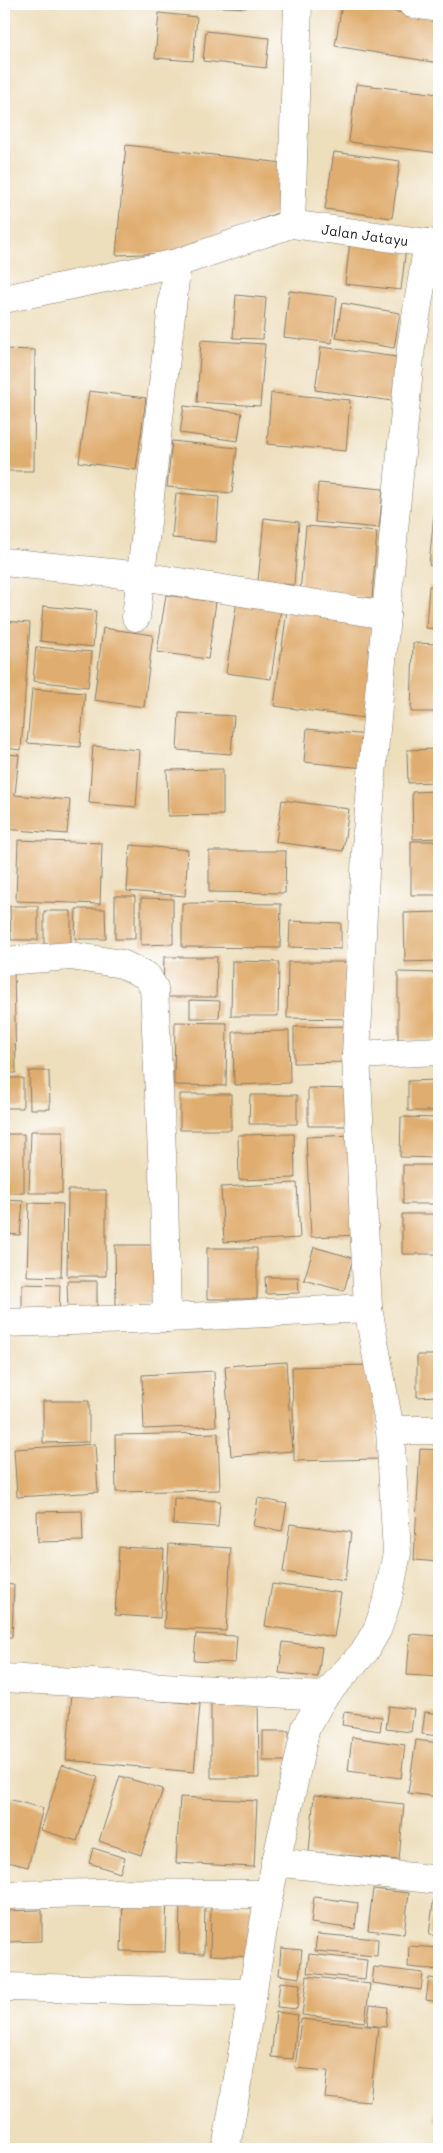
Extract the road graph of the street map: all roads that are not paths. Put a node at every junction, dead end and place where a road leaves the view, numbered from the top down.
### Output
1 (298, 4) edge
2 (412, 4) edge
3 (439, 8) edge
4 (290, 224) junction
5 (433, 244) edge
6 (177, 263) junction
7 (4, 299) edge
8 (4, 562) edge
9 (141, 576) junction
10 (386, 615) junction
11 (136, 617) dead end
12 (4, 960) edge
13 (439, 1051) edge
14 (356, 1055) junction
15 (368, 1308) junction
16 (167, 1318) junction
17 (4, 1323) edge
18 (390, 1430) junction
19 (439, 1430) edge
20 (4, 1678) edge
21 (324, 1696) junction
22 (276, 1862) junction
23 (439, 1880) edge
24 (269, 1894) junction
25 (4, 1895) edge
26 (4, 1987) edge
27 (253, 1993) junction
28 (226, 2149) edge

1 - 4 street
2 - 3 street
4 - 5 street, Jalan Jatayu
4 - 6 street
5 - 10 street
6 - 7 street
6 - 9 street
8 - 9 street
9 - 10 street
9 - 11 street
10 - 14 street
12 - 16 street
13 - 14 street
14 - 15 street
15 - 16 street
15 - 18 street
16 - 17 street
18 - 19 street
18 - 21 street
20 - 21 street
21 - 22 street
22 - 23 street
22 - 24 street
24 - 25 street
24 - 27 street
26 - 27 street
27 - 28 street

